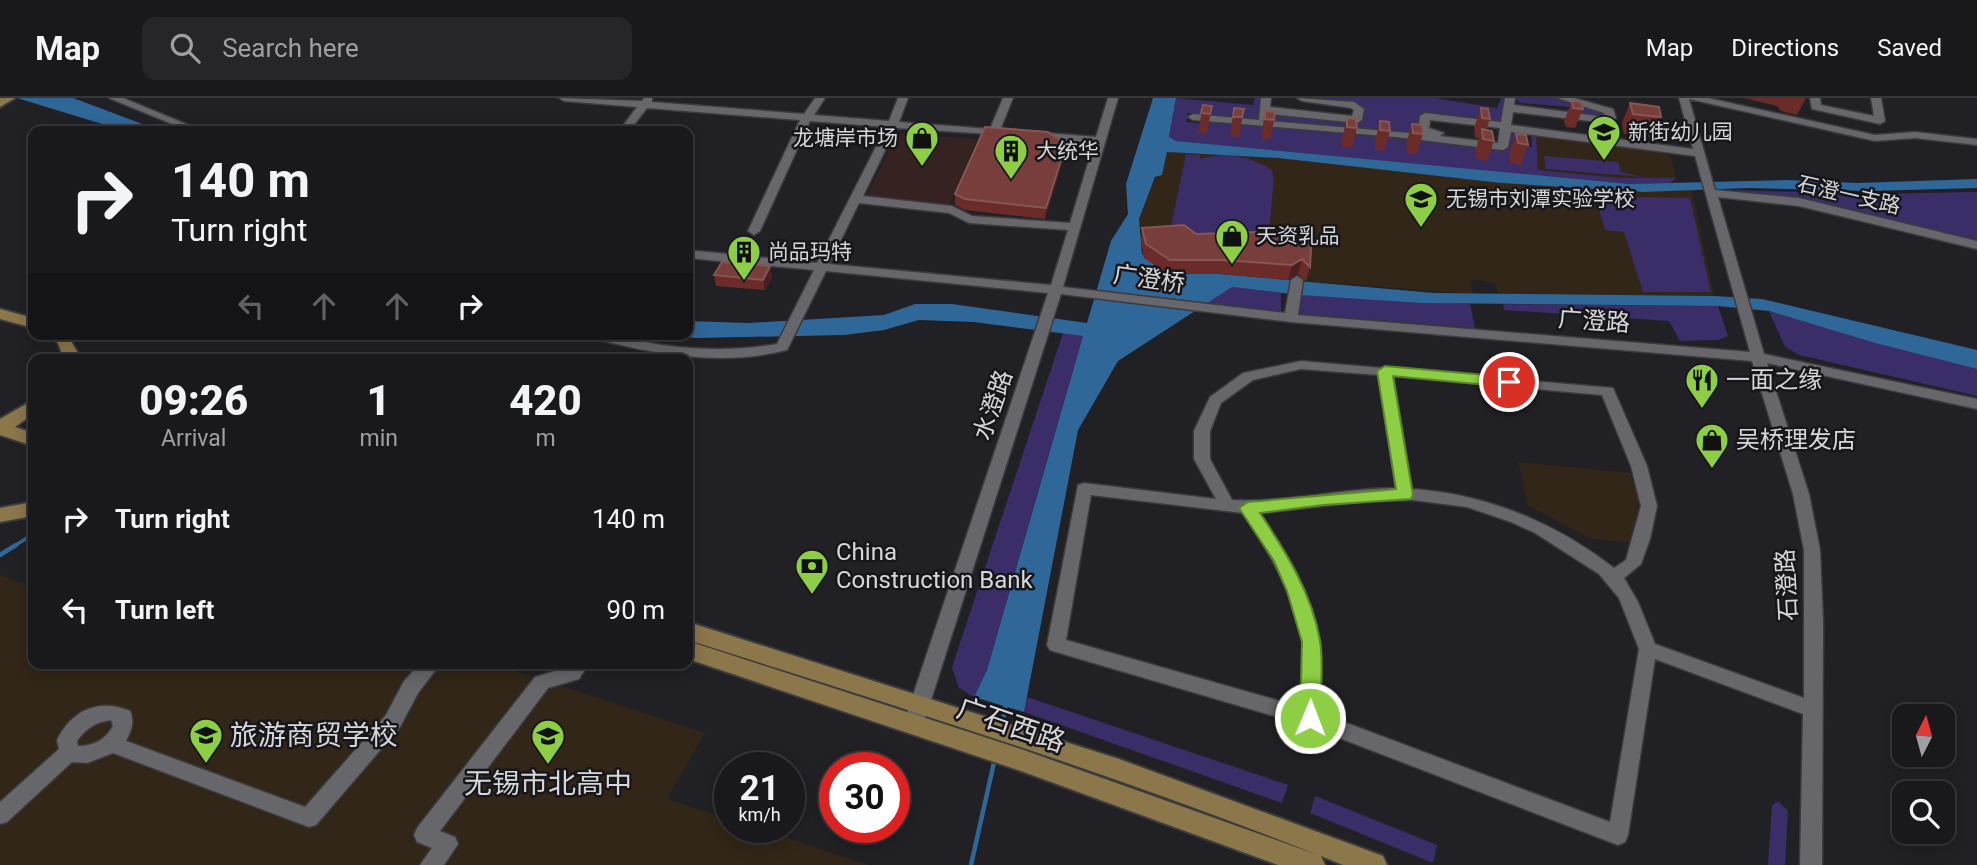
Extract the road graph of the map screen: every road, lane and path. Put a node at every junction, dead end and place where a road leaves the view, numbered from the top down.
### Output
1 (9, 98) edge
2 (114, 98) edge
3 (564, 98) edge
4 (820, 98) edge
5 (903, 98) edge
6 (1008, 98) edge
7 (1113, 98) edge
8 (1302, 98) edge
9 (1562, 98) edge
10 (1684, 98) edge
11 (1694, 98) edge
12 (1876, 98) edge
13 (1815, 99) edge
14 (647, 101) edge
15 (0, 103) edge
16 (1509, 103) edge
17 (1266, 104) edge
18 (1193, 117) dead end
19 (806, 118) junction
20 (893, 123) junction
21 (1264, 124) junction
22 (185, 126) edge
23 (628, 126) edge
24 (1507, 126) junction
25 (995, 132) junction
26 (1438, 136) junction
27 (1099, 140) junction
28 (1977, 142) edge
29 (1700, 151) junction
30 (1711, 193) junction
31 (856, 199) junction
32 (1074, 227) junction
33 (754, 231) dead end
34 (1977, 245) edge
35 (693, 254) edge
36 (823, 266) junction
37 (1297, 280) dead end
38 (1057, 290) junction
39 (0, 306) edge
40 (1203, 309) joint
41 (1291, 312) junction
42 (0, 314) edge
43 (28, 314) edge
44 (28, 322) edge
45 (614, 340) edge
46 (1760, 357) junction
47 (1385, 371) junction
48 (1977, 404) edge
49 (28, 409) edge
50 (4, 425) edge
51 (28, 426) edge
52 (28, 437) edge
53 (1405, 495) junction
54 (1227, 505) junction
55 (1248, 508) junction
56 (28, 510) edge
57 (0, 515) edge
58 (1614, 577) junction
59 (693, 633) edge
60 (1648, 649) junction
61 (693, 651) edge
62 (427, 669) edge
63 (576, 669) edge
64 (1812, 709) junction
65 (916, 714) junction
66 (1310, 718) junction
67 (111, 744) junction
68 (1023, 750) junction
69 (69, 752) junction
70 (0, 815) edge
71 (431, 865) edge
72 (1312, 865) edge
73 (1374, 865) edge
74 (1811, 865) edge

1 - 15 main road
2 - 22 street
3 - 14 street
4 - 19 street
5 - 20 street
6 - 25 street
7 - 27 street, 水澄路
8 - 17 street
9 - 16 street
10 - 29 street, 石澄路
11 - 28 street
12 - 13 street
14 - 19 street
14 - 23 street
16 - 24 street
17 - 21 street
18 - 21 street
19 - 20 street
19 - 33 street
20 - 25 street
20 - 31 street
21 - 26 street
24 - 26 street
24 - 26 street
24 - 29 street
25 - 27 street
27 - 32 street, 水澄路
29 - 30 street, 石澄路
30 - 34 street, 石澄一支路
30 - 46 street, 石澄路
31 - 32 street
31 - 36 street
32 - 38 street, 水澄路
35 - 36 street, 广澄桥
36 - 38 street, 广澄桥
36 - 45 street
37 - 41 street
38 - 40 street, 广澄桥
38 - 65 street, 水澄路
39 - 43 main road
40 - 41 street, 广澄路
41 - 46 street, 广澄路
42 - 44 main road
46 - 48 street, 广澄路
46 - 64 street, 石澄路
47 - 53 street
47 - 54 street
47 - 58 street
49 - 50 main road
50 - 51 main road
50 - 52 main road
53 - 55 street
53 - 58 street
54 - 55 street
54 - 66 street
55 - 66 street
56 - 57 main road
58 - 60 street
59 - 65 main road
60 - 64 street
60 - 66 street
61 - 65 main road, 广石西路
62 - 67 street
63 - 71 street
64 - 74 street, 石澄路
65 - 68 main road, 广石西路
67 - 69 street
67 - 69 street
68 - 72 main road, 广石西路
68 - 73 main road
69 - 70 street

